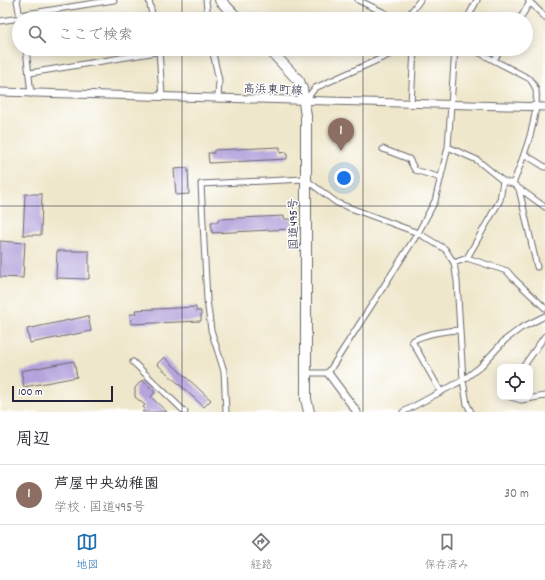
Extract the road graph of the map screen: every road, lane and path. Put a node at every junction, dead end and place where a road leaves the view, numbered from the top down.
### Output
1 (17, 0) edge
2 (114, 0) edge
3 (150, 0) edge
4 (206, 0) edge
5 (220, 0) edge
6 (358, 0) edge
7 (420, 0) edge
8 (477, 0) edge
9 (529, 1) edge
10 (93, 2) edge
11 (19, 12) edge
12 (47, 12) edge
13 (152, 12) edge
14 (207, 12) edge
15 (231, 12) edge
16 (383, 12) edge
17 (411, 12) edge
18 (471, 12) edge
19 (524, 12) edge
20 (545, 17) edge
21 (12, 19) edge
22 (0, 21) edge
23 (27, 56) edge
24 (125, 56) edge
25 (159, 56) edge
26 (214, 56) edge
27 (275, 56) edge
28 (386, 56) edge
29 (414, 56) edge
30 (455, 56) edge
31 (486, 56) edge
32 (497, 56) edge
33 (494, 60) junction
34 (30, 73) junction
35 (0, 92) edge
36 (31, 94) junction
37 (162, 97) junction
38 (218, 98) junction
39 (304, 102) junction
40 (411, 104) junction
41 (452, 105) junction
42 (535, 107) junction
43 (545, 107) edge
44 (448, 147) junction
45 (383, 149) dead end
46 (524, 154) junction
47 (545, 166) edge
48 (440, 178) junction
49 (305, 179) junction
50 (503, 181) junction
51 (513, 184) junction
52 (519, 188) junction
53 (545, 207) edge
54 (418, 233) junction
55 (467, 258) junction
56 (454, 262) junction
57 (538, 267) dead end
58 (545, 308) edge
59 (545, 316) edge
60 (460, 330) junction
61 (545, 336) edge
62 (133, 362) dead end
63 (525, 364) edge
64 (307, 373) junction
65 (328, 373) junction
66 (463, 380) junction
67 (441, 392) junction
68 (545, 396) edge
69 (533, 398) edge
70 (185, 412) edge
71 (226, 412) edge
72 (309, 412) edge
73 (357, 412) edge
74 (403, 412) edge
75 (471, 412) edge

1 - 11 street
2 - 10 street
3 - 13 street
4 - 14 street
5 - 15 highway
6 - 16 street
7 - 17 street
8 - 18 street
9 - 19 street
9 - 20 street
10 - 12 street
21 - 22 street
23 - 34 street
24 - 34 street
25 - 37 street
26 - 38 street
27 - 39 highway, 国道495号
28 - 39 street
29 - 40 street
30 - 41 street
31 - 33 street
32 - 33 street
33 - 42 street
34 - 36 street
35 - 36 main road, 高浜東町線
36 - 37 main road, 高浜東町線
37 - 38 main road, 高浜東町線
38 - 39 main road, 高浜東町線
39 - 40 main road, 高浜東町線
39 - 49 highway, 国道495号
40 - 41 main road, 高浜東町線
41 - 42 main road, 高浜東町線
41 - 44 street
42 - 43 main road, 高浜東町線
42 - 46 street
44 - 48 street
44 - 50 street
45 - 48 street
46 - 47 street
46 - 51 street
48 - 54 street
49 - 54 street
49 - 64 highway, 国道495号
49 - 71 street
50 - 51 street
50 - 55 street
51 - 52 street
52 - 53 street
52 - 57 street
54 - 56 street
54 - 65 street
55 - 56 street
55 - 58 street
56 - 60 street
59 - 66 street
60 - 66 street
60 - 67 street
61 - 63 street
62 - 70 street
64 - 65 street
64 - 72 highway, 国道495号
65 - 73 main road
66 - 67 street
66 - 75 street
67 - 74 street
68 - 69 street

